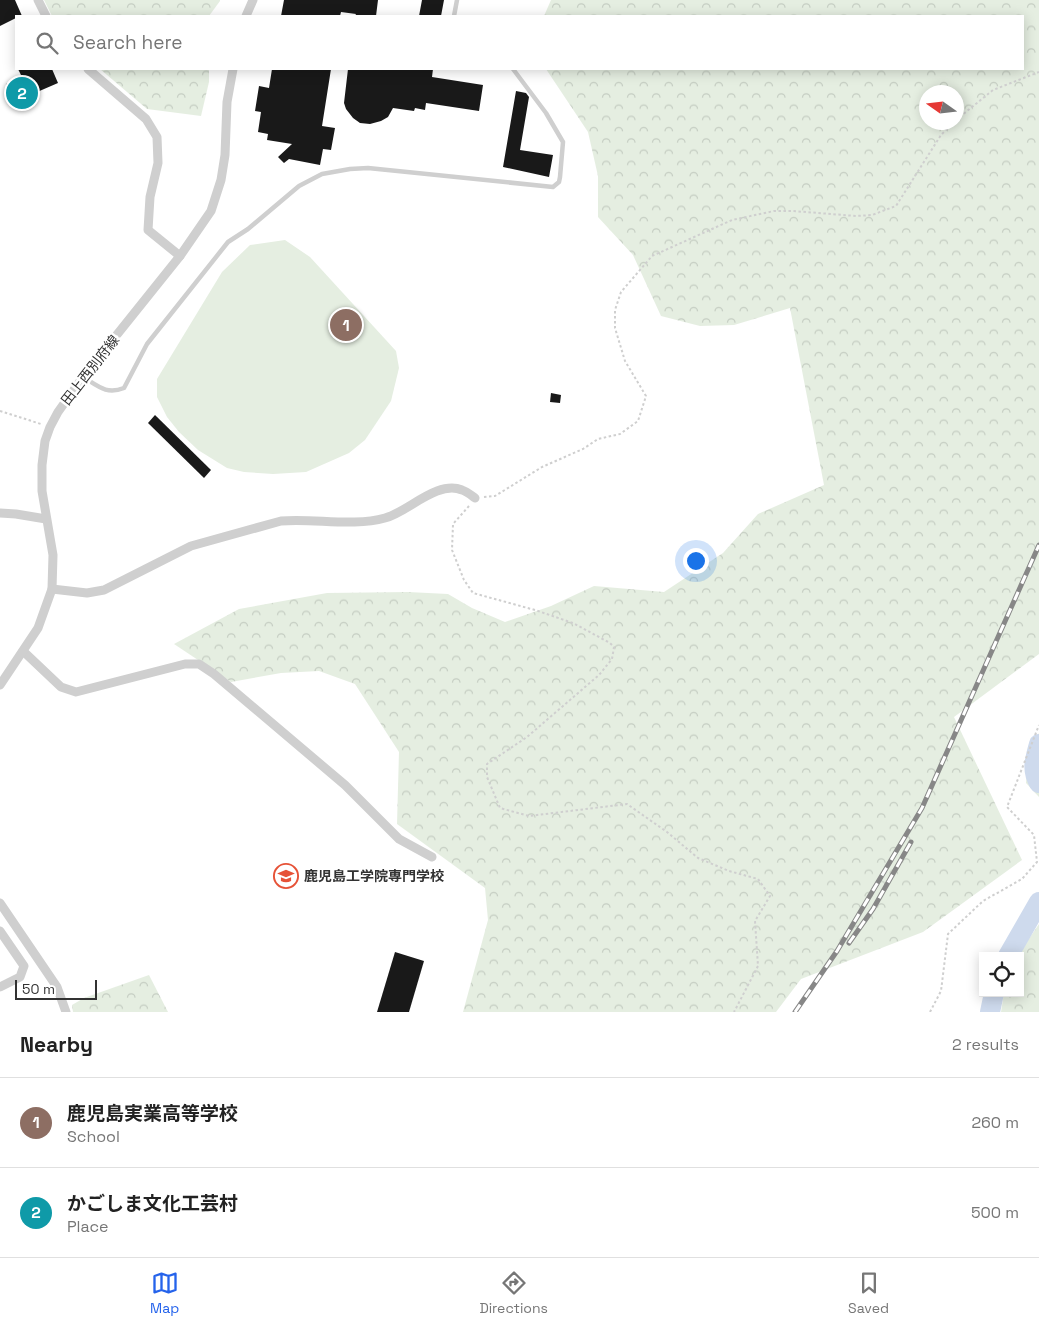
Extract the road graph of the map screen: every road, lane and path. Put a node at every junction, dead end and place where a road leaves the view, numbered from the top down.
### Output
1 (38, 0) edge
2 (253, 0) edge
3 (457, 0) edge
4 (46, 15) edge
5 (246, 15) edge
6 (454, 15) edge
7 (89, 70) edge
8 (232, 70) edge
9 (514, 70) edge
10 (1039, 72) edge
11 (964, 114) edge
12 (946, 130) edge
13 (180, 256) junction
14 (84, 377) junction
15 (0, 411) edge
16 (50, 427) junction
17 (475, 498) junction
18 (0, 513) edge
19 (46, 519) junction
20 (52, 589) junction
21 (23, 651) junction
22 (0, 685) edge
23 (1039, 725) edge
24 (432, 857) dead end
25 (0, 903) edge
26 (0, 931) edge
27 (0, 988) edge
28 (66, 1012) edge
29 (734, 1012) edge
30 (930, 1012) edge

1 - 4 street
2 - 5 street
3 - 6 lane
7 - 13 street
8 - 13 street, 田上西別府線
9 - 14 lane
10 - 11 path
12 - 17 path
13 - 14 street, 田上西別府線
14 - 16 street, 田上西別府線
15 - 16 path
16 - 19 street, 田上西別府線
17 - 20 street
17 - 29 path
18 - 19 street
19 - 20 street, 田上西別府線
20 - 21 street, 田上西別府線
21 - 22 street, 田上西別府線
21 - 24 street
23 - 30 path
25 - 28 street
26 - 27 street

